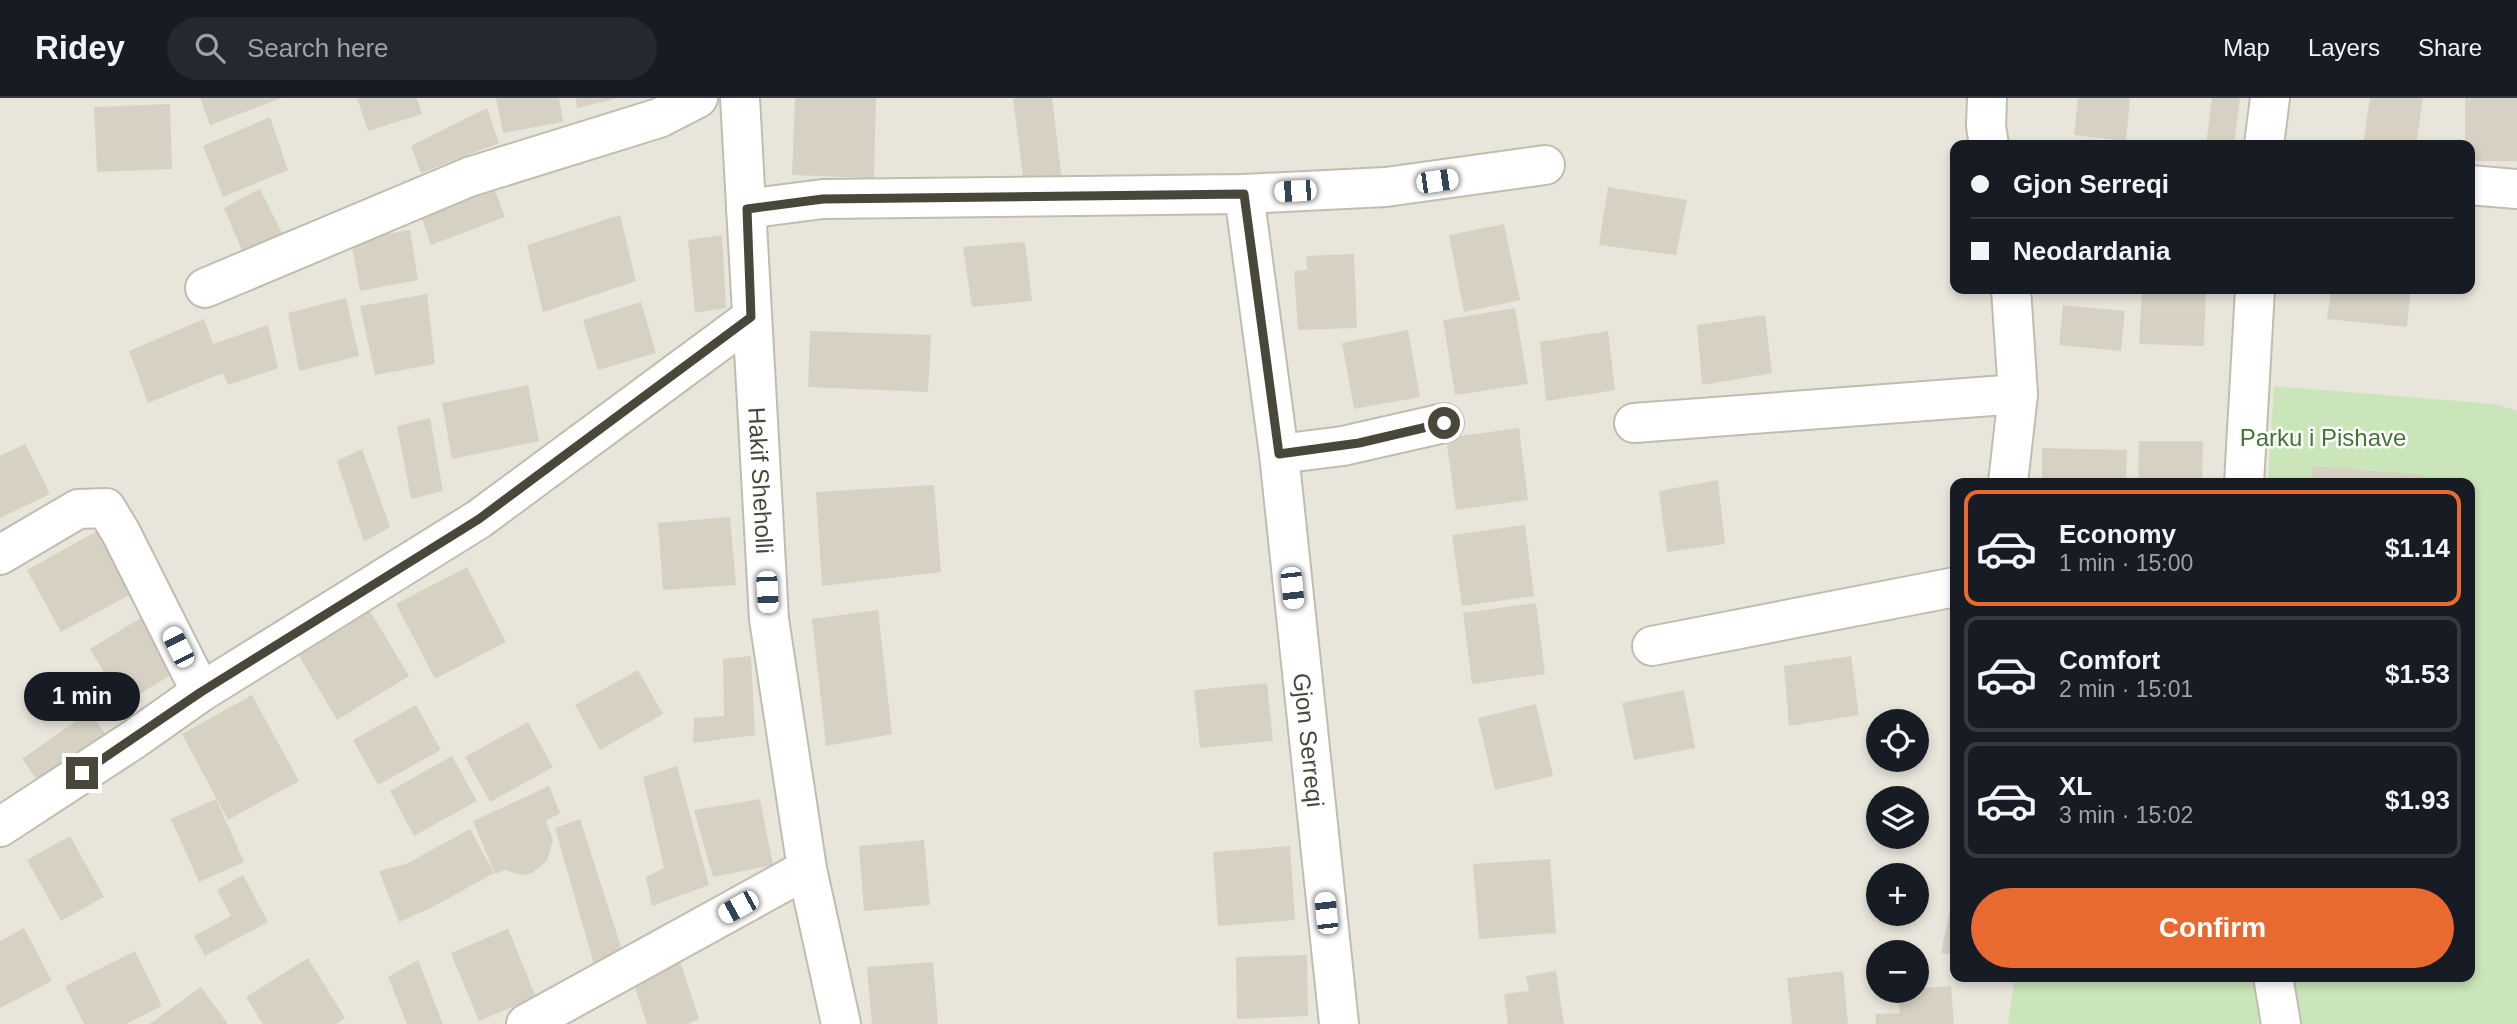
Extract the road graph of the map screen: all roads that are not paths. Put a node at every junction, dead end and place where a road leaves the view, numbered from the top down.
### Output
1 (698, 98) edge
2 (740, 98) edge
3 (1987, 98) edge
4 (2270, 98) edge
5 (1988, 140) edge
6 (2265, 140) edge
7 (1545, 165) dead end
8 (2475, 186) edge
9 (2517, 189) edge
10 (1244, 194) junction
11 (747, 209) junction
12 (205, 288) dead end
13 (2011, 294) edge
14 (2255, 294) edge
15 (751, 317) junction
16 (2018, 394) junction
17 (1444, 423) dead end
18 (1634, 423) dead end
19 (1279, 454) junction
20 (2009, 478) edge
21 (2245, 478) edge
22 (0, 555) edge
23 (1950, 588) edge
24 (1652, 646) dead end
25 (201, 692) junction
26 (0, 827) edge
27 (807, 869) junction
28 (2274, 982) edge
29 (526, 1024) edge
30 (841, 1024) edge
31 (1339, 1024) edge
32 (2281, 1024) edge

1 - 12 street
2 - 11 street, Hakif Sheholli
3 - 5 street
4 - 6 street
7 - 10 street
8 - 9 street
10 - 11 street
10 - 19 street, Gjon Serreqi
11 - 15 street, Hakif Sheholli
13 - 16 street
14 - 21 street
15 - 25 street
15 - 27 street, Hakif Sheholli
16 - 18 street
16 - 20 street
17 - 19 street
19 - 31 street, Gjon Serreqi
22 - 25 street
23 - 24 street
25 - 26 street
27 - 29 street
27 - 30 street, Hakif Sheholli
28 - 32 street

